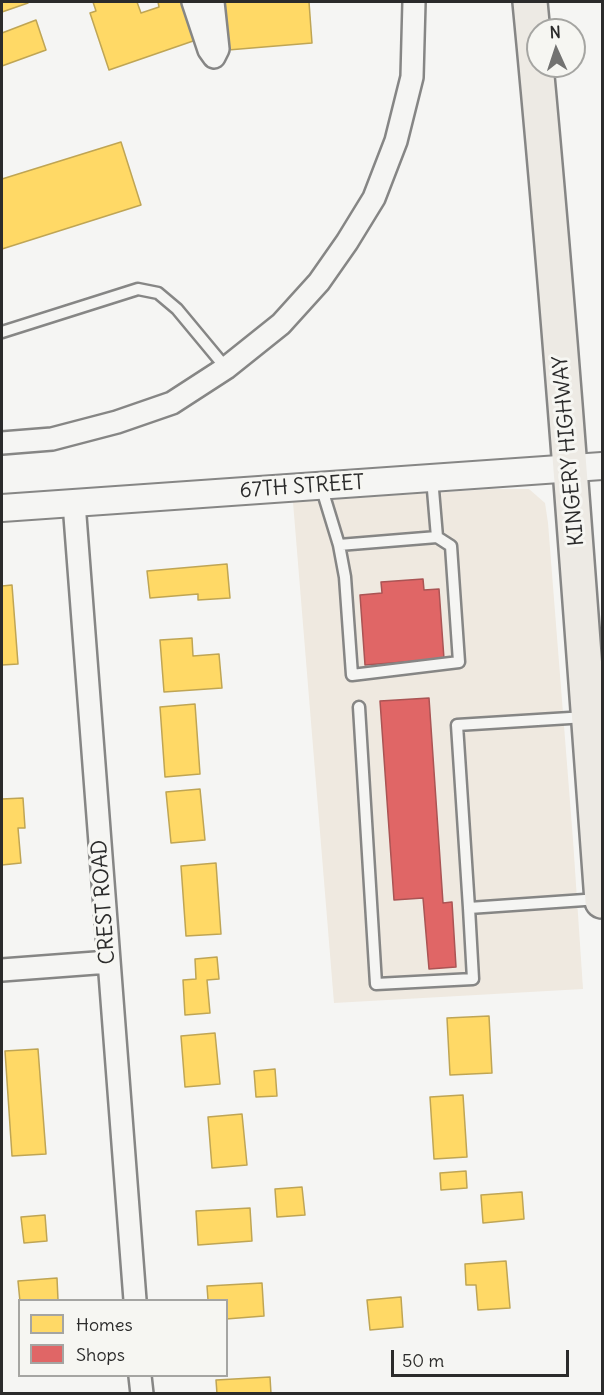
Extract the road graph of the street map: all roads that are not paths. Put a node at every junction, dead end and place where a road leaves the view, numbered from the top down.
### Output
1 (193, 2) edge
2 (213, 2) edge
3 (414, 2) edge
4 (530, 2) edge
5 (2, 332) edge
6 (226, 368) junction
7 (2, 443) edge
8 (603, 466) edge
9 (571, 468) junction
10 (432, 478) junction
11 (321, 486) junction
12 (74, 503) junction
13 (2, 508) edge
14 (437, 537) junction
15 (339, 544) junction
16 (359, 707) dead end
17 (589, 717) junction
18 (602, 900) edge
19 (469, 908) junction
20 (109, 962) junction
21 (2, 970) edge
22 (135, 1299) edge
23 (140, 1377) edge
24 (142, 1394) edge

1 - 2 street
3 - 6 street
4 - 9 highway, KINGERY HIGHWAY
5 - 6 lane
6 - 7 street
8 - 9 street, 67TH STREET
9 - 10 street, 67TH STREET
9 - 17 highway, KINGERY HIGHWAY
10 - 11 street, 67TH STREET
10 - 14 lane
11 - 12 street, 67TH STREET
11 - 15 lane
12 - 13 street, 67TH STREET
12 - 20 street, CREST ROAD
14 - 15 lane
14 - 15 lane
16 - 19 lane
17 - 18 highway, KINGERY HIGHWAY
17 - 19 lane
18 - 19 lane
20 - 21 street
20 - 22 street, CREST ROAD
23 - 24 street

